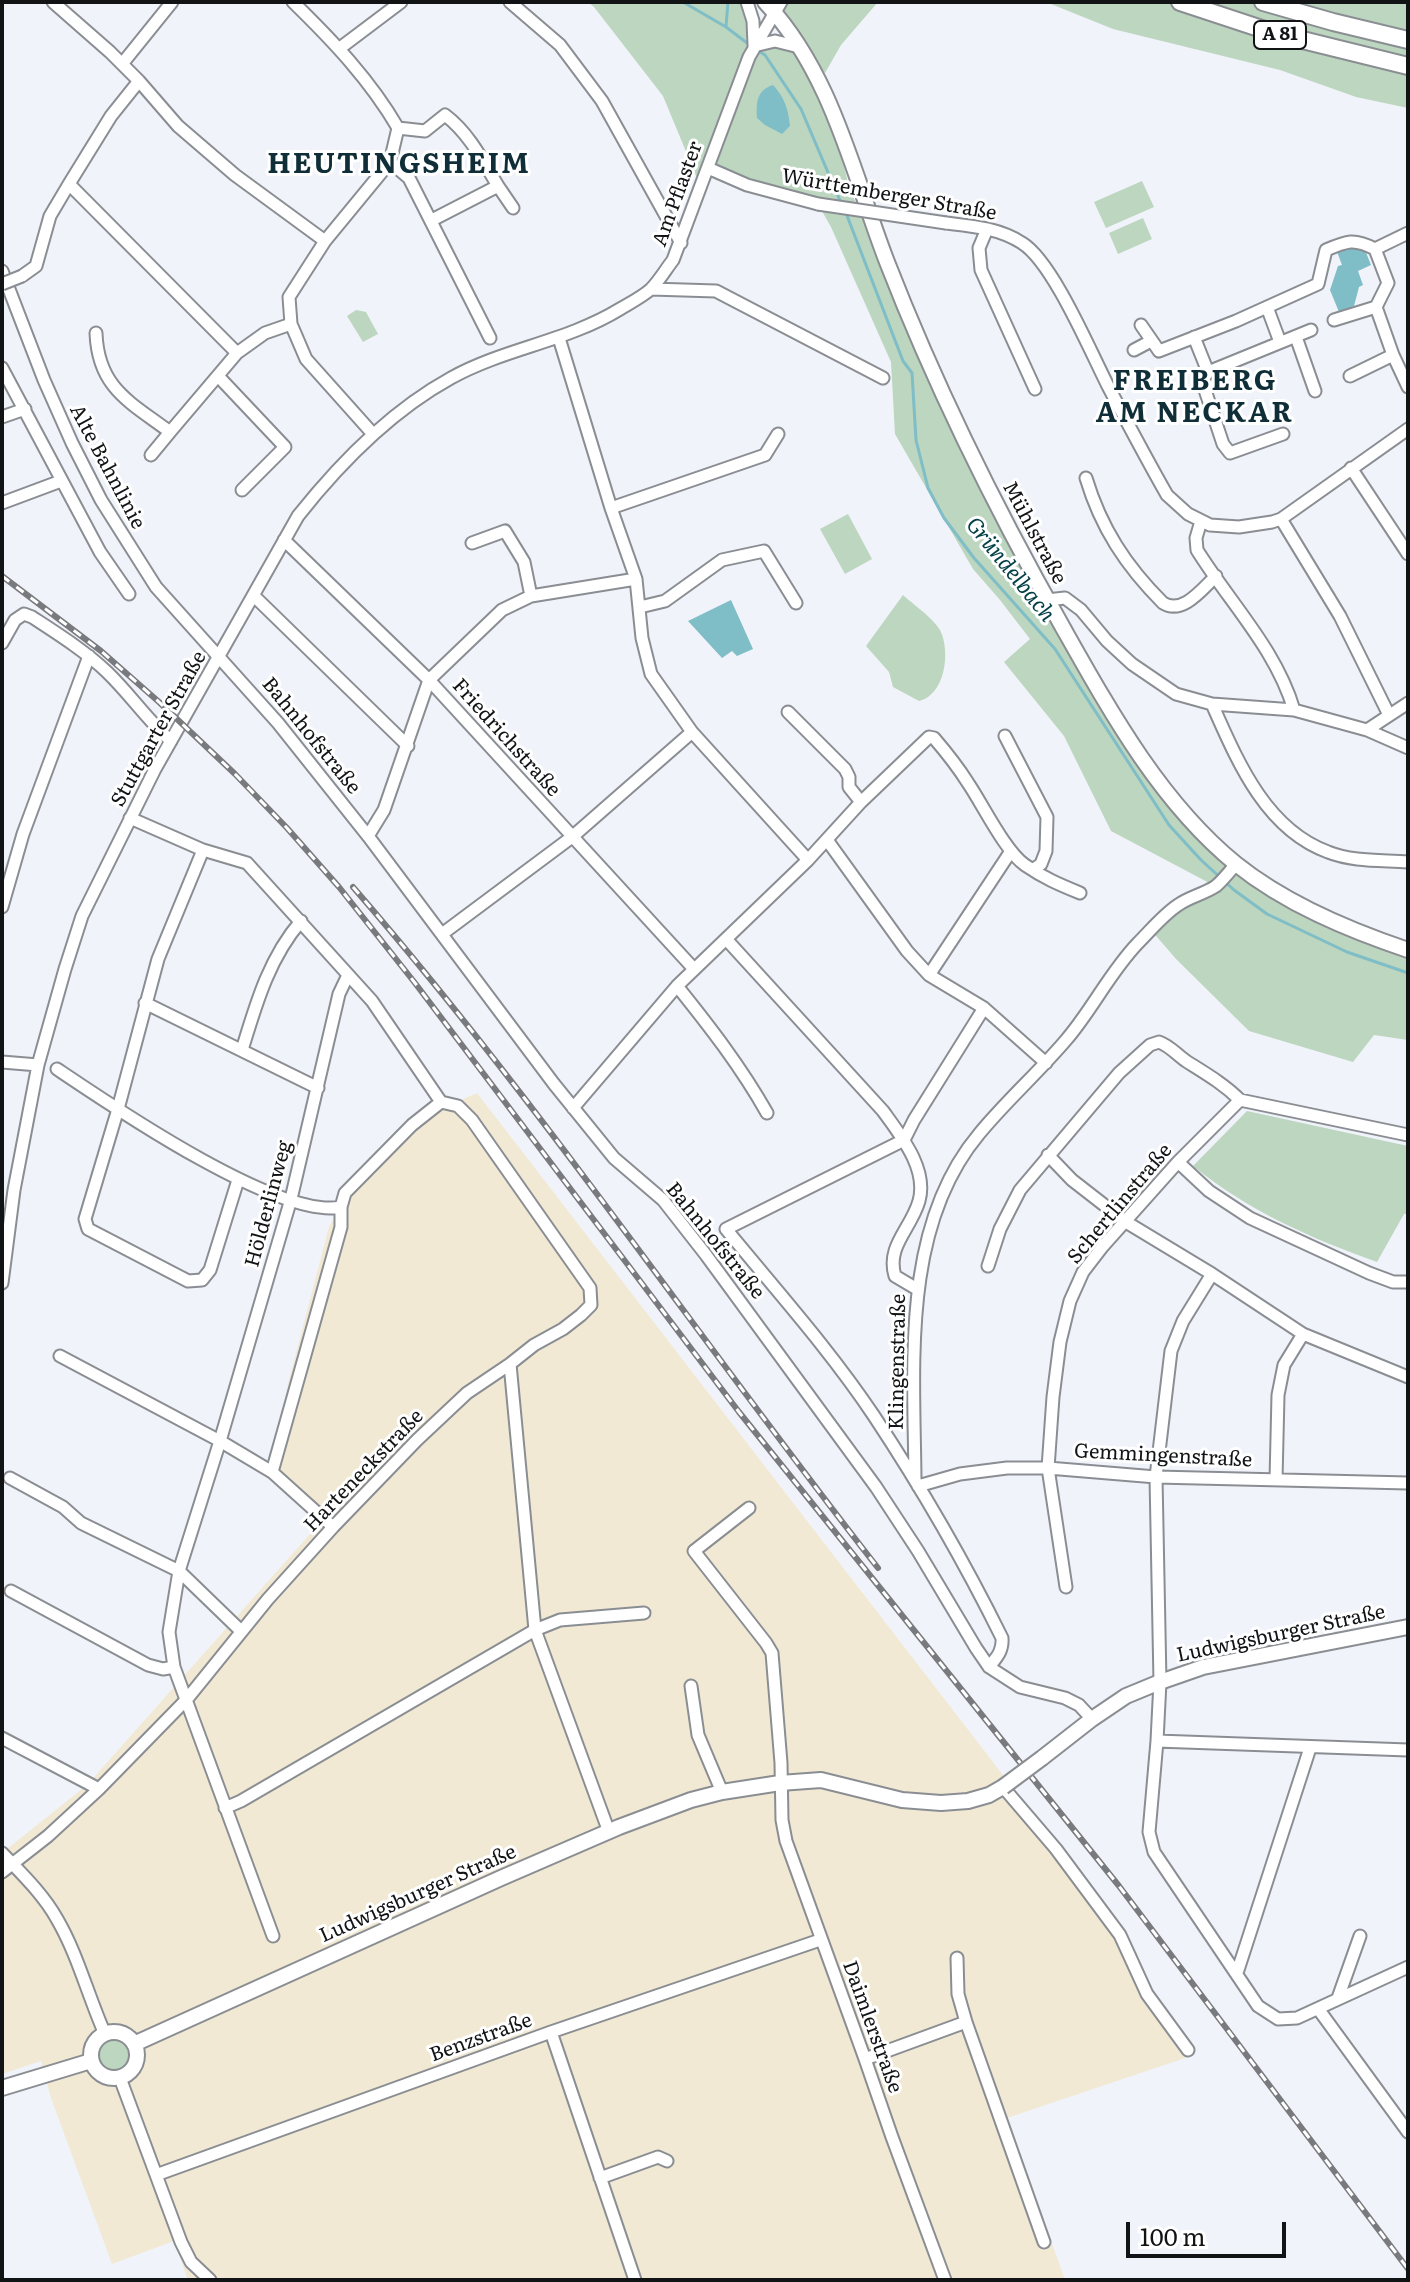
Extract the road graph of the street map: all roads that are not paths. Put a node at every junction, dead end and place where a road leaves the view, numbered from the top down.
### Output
1 (53, 2) edge
2 (172, 2) edge
3 (293, 2) edge
4 (401, 2) edge
5 (510, 2) edge
6 (747, 2) edge
7 (1180, 2) edge
8 (1263, 2) edge
9 (773, 5) edge
10 (1408, 40) edge
11 (799, 47) junction
12 (340, 48) junction
13 (752, 51) junction
14 (122, 64) junction
15 (1408, 66) edge
16 (139, 81) junction
17 (398, 128) junction
18 (390, 162) junction
19 (708, 168) junction
20 (69, 184) junction
21 (498, 186) junction
22 (513, 208) dead end
23 (432, 220) junction
24 (987, 229) junction
25 (1408, 233) edge
26 (325, 241) junction
27 (681, 243) junction
28 (1375, 249) junction
29 (2, 271) edge
30 (2, 284) edge
31 (651, 289) junction
32 (1267, 307) junction
33 (1376, 307) junction
34 (1334, 320) dead end
35 (291, 324) junction
36 (1141, 325) dead end
37 (1311, 330) dead end
38 (96, 333) dead end
39 (1194, 337) junction
40 (1296, 337) junction
41 (490, 338) dead end
42 (559, 338) junction
43 (1151, 341) junction
44 (1280, 342) junction
45 (1134, 350) dead end
46 (237, 353) junction
47 (1393, 355) junction
48 (2, 368) edge
49 (1208, 372) junction
50 (218, 376) junction
51 (1350, 376) dead end
52 (883, 378) dead end
53 (1408, 387) edge
54 (1035, 389) dead end
55 (1315, 391) dead end
56 (25, 409) junction
57 (2, 417) edge
58 (1408, 429) edge
59 (170, 432) junction
60 (373, 434) junction
61 (778, 434) dead end
62 (1283, 434) dead end
63 (151, 455) dead end
64 (1351, 468) junction
65 (1086, 478) dead end
66 (61, 481) junction
67 (242, 490) dead end
68 (2, 503) edge
69 (611, 508) junction
70 (1281, 519) junction
71 (1201, 521) junction
72 (284, 540) junction
73 (472, 543) dead end
74 (1408, 554) edge
75 (1216, 576) junction
76 (636, 579) junction
77 (129, 594) dead end
78 (254, 596) junction
79 (531, 596) junction
80 (1047, 600) junction
81 (796, 603) dead end
82 (640, 607) junction
83 (2, 643) edge
84 (89, 656) junction
85 (219, 657) junction
86 (429, 680) junction
87 (1408, 703) edge
88 (1212, 704) junction
89 (1294, 710) junction
90 (788, 712) dead end
91 (1389, 715) junction
92 (1367, 730) junction
93 (692, 732) junction
94 (1005, 736) dead end
95 (171, 741) junction
96 (408, 746) junction
97 (1408, 748) edge
98 (861, 802) junction
99 (130, 818) junction
100 (368, 836) junction
101 (572, 837) junction
102 (827, 840) junction
103 (203, 850) junction
104 (1011, 851) junction
105 (808, 860) junction
106 (1408, 862) edge
107 (1233, 867) junction
108 (1034, 869) junction
109 (1080, 893) dead end
110 (2, 907) edge
111 (301, 921) junction
112 (442, 934) junction
113 (726, 939) junction
114 (1408, 950) edge
115 (694, 969) junction
116 (348, 975) junction
117 (929, 975) junction
118 (677, 986) junction
119 (145, 1003) junction
120 (984, 1008) junction
121 (242, 1050) junction
122 (2, 1062) edge
123 (1046, 1063) junction
124 (38, 1065) junction
125 (57, 1069) dead end
126 (318, 1088) junction
127 (1240, 1100) junction
128 (441, 1102) junction
129 (573, 1108) junction
130 (118, 1109) junction
131 (767, 1113) dead end
132 (1408, 1135) edge
133 (904, 1140) junction
134 (1048, 1155) junction
135 (1178, 1162) junction
136 (238, 1180) junction
137 (291, 1199) junction
138 (341, 1207) junction
139 (1126, 1222) junction
140 (988, 1266) dead end
141 (1212, 1274) junction
142 (1408, 1282) edge
143 (2, 1283) edge
144 (917, 1289) junction
145 (1303, 1334) junction
146 (60, 1356) dead end
147 (510, 1364) junction
148 (1408, 1377) edge
149 (220, 1441) junction
150 (1048, 1468) junction
151 (272, 1472) junction
152 (1156, 1477) junction
153 (10, 1478) dead end
154 (1276, 1480) junction
155 (916, 1483) junction
156 (1408, 1483) edge
157 (749, 1508) dead end
158 (333, 1527) junction
159 (179, 1571) junction
160 (1066, 1587) dead end
161 (11, 1591) dead end
162 (644, 1613) dead end
163 (1408, 1627) edge
164 (535, 1630) junction
165 (241, 1631) junction
166 (174, 1667) junction
167 (989, 1667) junction
168 (1160, 1682) junction
169 (691, 1686) dead end
170 (187, 1699) junction
171 (1092, 1719) junction
172 (2, 1738) edge
173 (1157, 1741) junction
174 (1310, 1748) junction
175 (1408, 1750) edge
176 (780, 1783) junction
177 (1003, 1787) junction
178 (99, 1789) junction
179 (722, 1792) junction
180 (225, 1808) junction
181 (609, 1832) junction
182 (2, 1853) edge
183 (7, 1868) edge
184 (273, 1936) dead end
185 (1360, 1936) dead end
186 (820, 1940) junction
187 (957, 1958) dead end
188 (1408, 1967) edge
189 (1237, 1973) junction
190 (1338, 1998) junction
191 (1319, 2010) junction
192 (966, 2022) junction
193 (551, 2032) junction
194 (105, 2034) junction
195 (134, 2044) junction
196 (1188, 2050) dead end
197 (865, 2059) junction
198 (91, 2061) junction
199 (120, 2078) junction
200 (2, 2088) edge
201 (1408, 2132) edge
202 (667, 2161) dead end
203 (156, 2175) junction
204 (600, 2178) junction
205 (1044, 2242) dead end
206 (210, 2280) edge
207 (635, 2280) edge
208 (945, 2280) edge

1 - 14 street
2 - 14 street
3 - 12 street
4 - 12 street
5 - 27 street
6 - 13 street
7 - 15 highway, A 81
8 - 10 highway, A 81
9 - 11 main road, Mühlstraße
9 - 13 street, Am Pflaster
11 - 13 street
11 - 80 main road, Mühlstraße
12 - 17 street
13 - 19 street, Am Pflaster
14 - 16 street
16 - 20 street
16 - 26 street
17 - 18 street
17 - 21 street
18 - 23 street
18 - 26 street
19 - 24 street, Württemberger Straße, bridge
19 - 27 street, Am Pflaster
20 - 30 street, bridge
20 - 46 street
21 - 22 street
21 - 23 street
23 - 41 street
24 - 54 street
24 - 71 street, Württemberger Straße
25 - 28 street
26 - 35 street
27 - 31 street, Am Pflaster
28 - 32 street
28 - 33 street
29 - 85 street, Alte Bahnlinie
31 - 42 street, Am Pflaster
31 - 52 street
32 - 39 street
32 - 44 street
33 - 34 street
33 - 47 street
35 - 46 street
35 - 60 street
36 - 43 street
37 - 40 street
38 - 59 street
39 - 43 street
39 - 49 street
40 - 44 street
40 - 55 street
42 - 60 street, Stuttgarter Straße
42 - 69 street
43 - 45 street
44 - 49 street
46 - 50 street
47 - 51 street
47 - 53 street
48 - 56 street
49 - 62 street
50 - 59 street
50 - 67 street
56 - 57 street
56 - 66 street
58 - 64 street, Württemberger Straße
59 - 63 street
60 - 72 street, Stuttgarter Straße
61 - 69 street
64 - 70 street, Württemberger Straße
64 - 74 street
65 - 75 street
66 - 68 street
66 - 77 street
69 - 76 street
70 - 71 street, Württemberger Straße
70 - 91 street
71 - 75 street
72 - 78 street, Stuttgarter Straße
72 - 86 street, Friedrichstraße
73 - 79 street
75 - 89 street
76 - 79 street
76 - 82 street
78 - 85 street, Stuttgarter Straße
78 - 96 street
79 - 86 street
80 - 88 street
80 - 107 main road, Mühlstraße
81 - 82 street
82 - 93 street
83 - 84 street
84 - 95 street
84 - 110 street
85 - 95 street, Stuttgarter Straße
85 - 100 street, Bahnhofstraße
86 - 96 street
86 - 101 street, Friedrichstraße
87 - 91 street
88 - 89 street
88 - 106 street
89 - 92 street
90 - 98 street
91 - 92 street
92 - 97 street
93 - 101 street
93 - 105 street
94 - 108 street
95 - 99 street, Stuttgarter Straße
96 - 100 street
98 - 102 street
98 - 104 street
99 - 103 street
99 - 124 street, Stuttgarter Straße
100 - 112 street, Bahnhofstraße
101 - 112 street
101 - 115 street, Friedrichstraße
102 - 105 street
102 - 117 street
103 - 111 street
103 - 119 street
104 - 108 street
104 - 117 street
105 - 113 street
107 - 114 main road, Mühlstraße
107 - 123 street, Klingenstraße
108 - 109 street
111 - 116 street
111 - 121 street
112 - 129 street, Bahnhofstraße
113 - 115 street
113 - 133 street
115 - 118 street
116 - 126 street, Hölderlinweg
116 - 128 street
117 - 120 street
118 - 129 street
118 - 131 street
119 - 121 street
119 - 130 street
120 - 123 street
120 - 133 street
121 - 126 street
122 - 124 street
123 - 144 street, Klingenstraße
124 - 143 street, Stuttgarter Straße
125 - 130 street
126 - 137 street, Hölderlinweg
127 - 132 street
127 - 134 street
127 - 135 street, Schertlinstraße
128 - 138 street
128 - 147 street, Harteneckstraße
129 - 167 street, Bahnhofstraße
130 - 136 street
130 - 136 street
133 - 144 street
133 - 155 street
134 - 139 street
134 - 140 street
135 - 139 street, Schertlinstraße
135 - 142 street
136 - 137 street
137 - 138 street
137 - 149 street, Hölderlinweg
138 - 151 street
139 - 141 street
139 - 150 street, Schertlinstraße
141 - 145 street
141 - 152 street
144 - 155 street, Klingenstraße
145 - 148 street
145 - 154 street
146 - 149 street
147 - 158 street, Harteneckstraße
147 - 164 street
149 - 151 street
149 - 159 street, Hölderlinweg
150 - 152 street, Gemmingenstraße
150 - 155 street, Gemmingenstraße
150 - 160 street, Schertlinstraße
151 - 158 street
152 - 154 street, Gemmingenstraße
152 - 168 street
153 - 159 street
154 - 156 street, Gemmingenstraße
155 - 167 street
157 - 176 street, Daimlerstraße
158 - 165 street, Harteneckstraße
159 - 165 street
159 - 166 street, Hölderlinweg
161 - 166 street
162 - 164 street
163 - 168 main road, Ludwigsburger Straße
164 - 180 street
164 - 181 street
165 - 170 street, Harteneckstraße
166 - 170 street, Hölderlinweg
167 - 171 street, Bahnhofstraße
168 - 171 main road, Ludwigsburger Straße
168 - 173 street
169 - 179 street
170 - 178 street, Harteneckstraße
170 - 180 street, Hölderlinweg
171 - 177 main road, Ludwigsburger Straße, bridge
172 - 178 street
173 - 174 street
173 - 189 street
174 - 175 street
174 - 189 street
176 - 177 main road, Ludwigsburger Straße
176 - 179 main road, Ludwigsburger Straße
176 - 186 street, Daimlerstraße
177 - 196 street
178 - 183 street, Harteneckstraße
179 - 181 main road, Ludwigsburger Straße
180 - 184 street, Hölderlinweg
181 - 195 main road, Ludwigsburger Straße
182 - 183 street
183 - 194 street
185 - 190 street
186 - 193 street, Benzstraße
186 - 197 street, Daimlerstraße
187 - 192 street
188 - 190 street
189 - 191 street
190 - 191 street
191 - 201 street
192 - 197 street
192 - 205 street
193 - 203 street, Benzstraße
193 - 204 street
194 - 195 main road
194 - 198 main road
195 - 199 main road
197 - 208 street, Daimlerstraße
198 - 199 main road
198 - 200 main road
199 - 203 street
202 - 204 street
203 - 206 street
204 - 207 street

